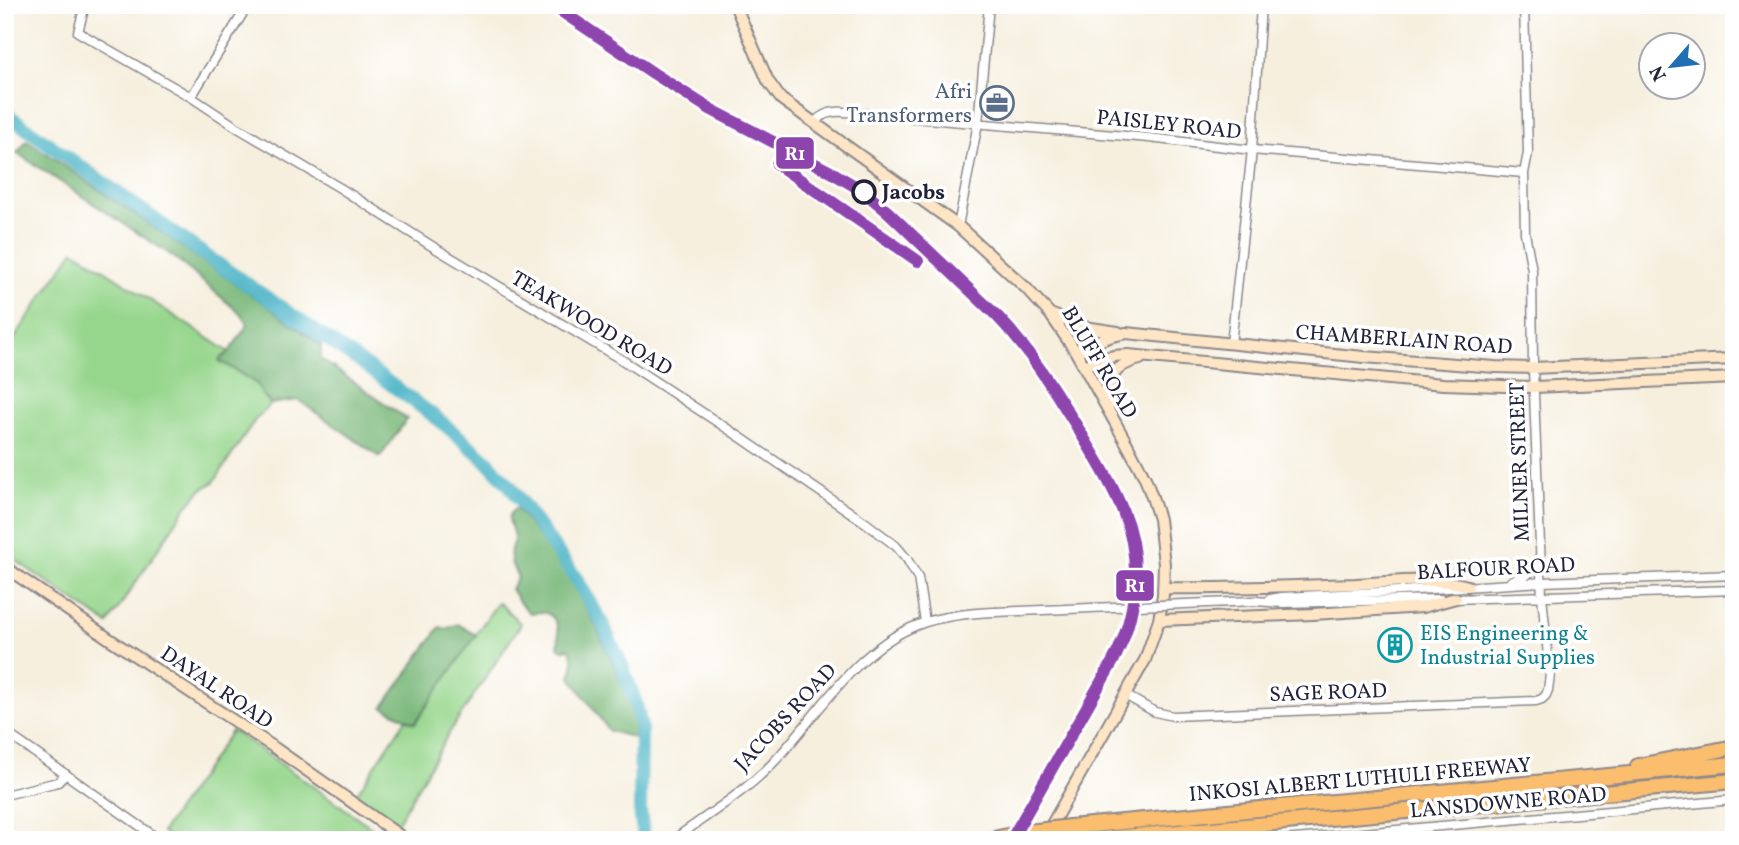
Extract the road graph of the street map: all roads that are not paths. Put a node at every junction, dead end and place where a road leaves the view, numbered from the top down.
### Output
1 (85, 5) edge
2 (248, 5) edge
3 (735, 5) edge
4 (989, 5) edge
5 (1261, 5) edge
6 (1524, 5) edge
7 (191, 97) junction
8 (814, 123) junction
9 (978, 123) junction
10 (1252, 150) junction
11 (1524, 173) junction
12 (958, 226) junction
13 (1050, 314) junction
14 (1126, 333) junction
15 (1231, 344) junction
16 (1076, 352) junction
17 (1150, 357) junction
18 (1734, 359) edge
19 (1084, 366) junction
20 (1533, 368) junction
21 (1734, 378) edge
22 (1534, 387) junction
23 (1110, 412) junction
24 (1541, 554) junction
25 (5, 567) edge
26 (1734, 575) edge
27 (1701, 576) junction
28 (1542, 582) junction
29 (1498, 585) junction
30 (1468, 586) junction
31 (1163, 588) junction
32 (1734, 590) edge
33 (1702, 591) junction
34 (1542, 597) junction
35 (1456, 598) junction
36 (1257, 601) junction
37 (1159, 620) junction
38 (925, 622) junction
39 (1125, 695) junction
40 (1536, 701) joint
41 (5, 732) edge
42 (1734, 747) edge
43 (1734, 764) edge
44 (66, 774) junction
45 (1734, 781) edge
46 (1561, 782) junction
47 (1702, 784) junction
48 (1734, 786) edge
49 (5, 795) edge
50 (1734, 800) edge
51 (160, 840) edge
52 (406, 840) edge
53 (673, 840) edge
54 (990, 840) edge
55 (1043, 840) edge
56 (1091, 840) edge
57 (1284, 840) edge

1 - 7 street, TEAKWOOD ROAD
2 - 7 street
3 - 8 main road, BLUFF ROAD
4 - 9 street
5 - 10 street
6 - 11 street, MILNER STREET
7 - 38 street, TEAKWOOD ROAD
8 - 9 street, PAISLEY ROAD
8 - 12 main road, BLUFF ROAD
9 - 10 street, PAISLEY ROAD
9 - 12 street
10 - 11 street, PAISLEY ROAD
10 - 15 street
11 - 20 street, MILNER STREET
12 - 13 main road, BLUFF ROAD
13 - 14 main road
13 - 16 main road, BLUFF ROAD
14 - 15 main road, CHAMBERLAIN ROAD
14 - 16 main road, CHAMBERLAIN ROAD
15 - 20 main road, CHAMBERLAIN ROAD
16 - 19 main road, BLUFF ROAD
17 - 19 main road, CHAMBERLAIN ROAD
17 - 22 main road, CHAMBERLAIN ROAD
17 - 23 main road
18 - 20 main road, CHAMBERLAIN ROAD
19 - 23 main road, BLUFF ROAD
20 - 22 street, MILNER STREET
21 - 22 main road, CHAMBERLAIN ROAD
22 - 24 street, MILNER STREET
23 - 31 main road, BLUFF ROAD
24 - 28 street, MILNER STREET
24 - 29 street
25 - 52 main road, DAYAL ROAD
26 - 27 street, BALFOUR ROAD
27 - 28 street, BALFOUR ROAD
27 - 33 street
28 - 29 street, BALFOUR ROAD
28 - 34 street, MILNER STREET
29 - 30 street, BALFOUR ROAD
30 - 31 main road
30 - 36 street, BALFOUR ROAD
31 - 37 main road, BLUFF ROAD
32 - 33 street, BALFOUR ROAD
33 - 34 street, BALFOUR ROAD
34 - 35 street, BALFOUR ROAD
34 - 40 street, MILNER STREET
35 - 36 street, BALFOUR ROAD
35 - 37 main road
36 - 38 street, BALFOUR ROAD, bridge
37 - 39 main road, BLUFF ROAD
38 - 53 street, JACOBS ROAD
39 - 40 street, SAGE ROAD
39 - 55 main road, BLUFF ROAD
41 - 44 street
42 - 46 highway
43 - 46 highway, INKOSI ALBERT LUTHULI FREEWAY
44 - 49 street
44 - 51 street
45 - 47 highway, INKOSI ALBERT LUTHULI FREEWAY
46 - 54 highway, INKOSI ALBERT LUTHULI FREEWAY, bridge
47 - 48 highway
47 - 56 highway, INKOSI ALBERT LUTHULI FREEWAY
50 - 57 street, LANSDOWNE ROAD

